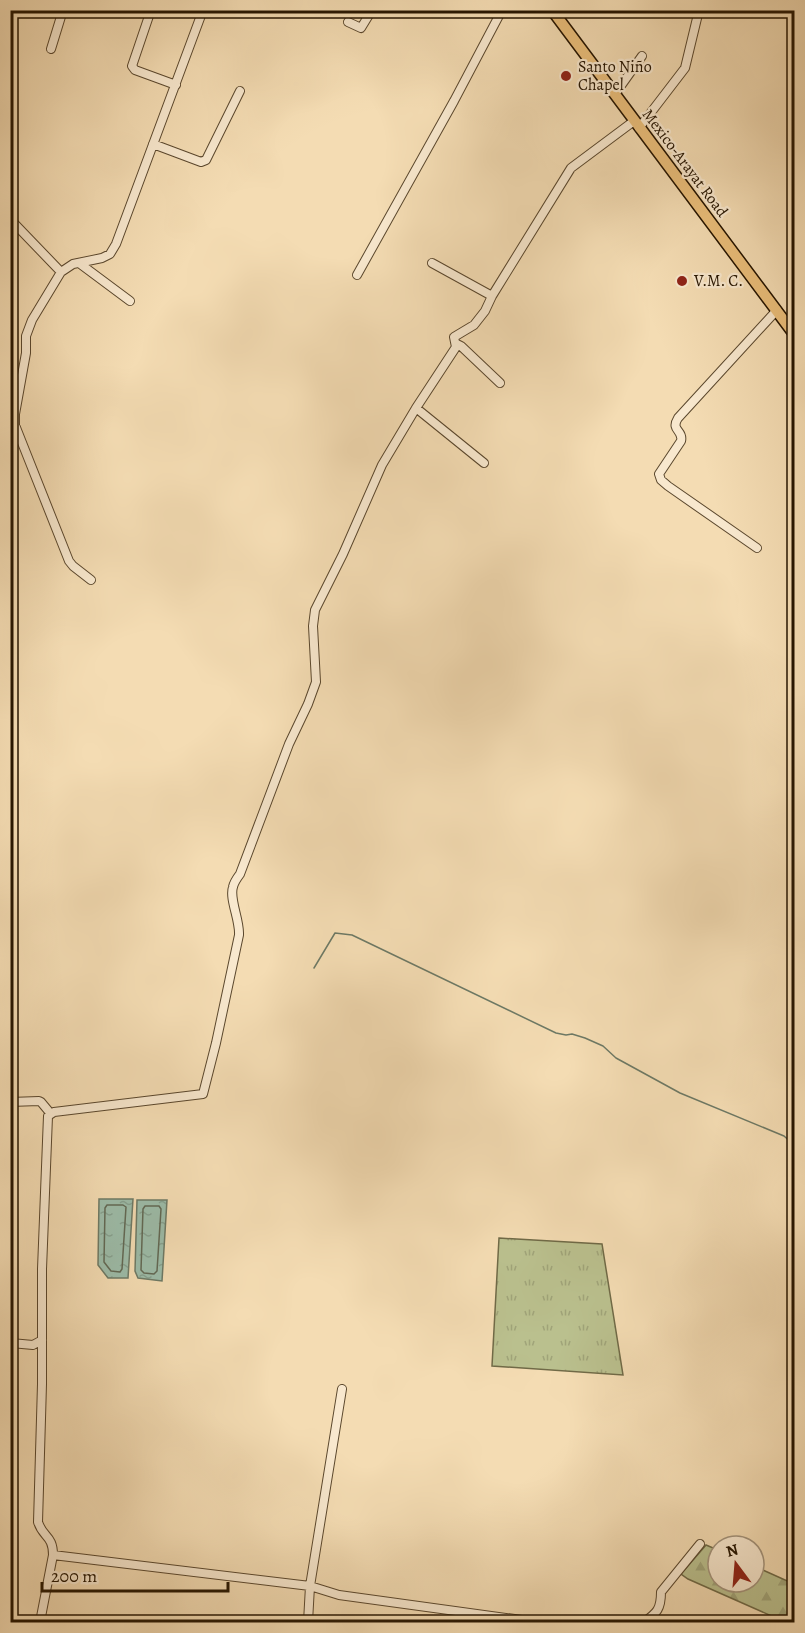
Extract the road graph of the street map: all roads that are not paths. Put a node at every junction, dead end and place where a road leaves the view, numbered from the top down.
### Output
1 (63, 10) edge
2 (151, 10) edge
3 (203, 10) edge
4 (372, 10) edge
5 (502, 10) edge
6 (552, 10) edge
7 (699, 10) edge
8 (348, 22) dead end
9 (51, 49) dead end
10 (642, 56) dead end
11 (176, 85) junction
12 (240, 91) dead end
13 (615, 94) junction
14 (637, 124) junction
15 (153, 144) junction
16 (10, 219) edge
17 (79, 263) junction
18 (432, 263) dead end
19 (62, 272) junction
20 (357, 275) dead end
21 (492, 296) junction
22 (130, 302) dead end
23 (777, 310) junction
24 (795, 334) edge
25 (457, 344) junction
26 (500, 383) dead end
27 (416, 408) junction
28 (10, 435) edge
29 (21, 438) junction
30 (484, 463) dead end
31 (757, 548) dead end
32 (91, 580) dead end
33 (10, 1102) edge
34 (51, 1114) junction
35 (42, 1340) junction
36 (10, 1343) edge
37 (342, 1389) dead end
38 (700, 1544) dead end
39 (53, 1555) junction
40 (310, 1586) junction
41 (40, 1623) edge
42 (308, 1623) edge
43 (536, 1623) edge
44 (644, 1623) edge

1 - 9 street
2 - 11 street
3 - 11 street
4 - 8 street
5 - 20 street
6 - 13 main road, Mexico-Arayat Road
7 - 14 street
10 - 13 street
11 - 15 street
12 - 15 street
13 - 14 main road, Mexico-Arayat Road
14 - 21 street
14 - 23 main road, Mexico-Arayat Road
15 - 17 street
16 - 19 street
17 - 19 street
17 - 22 street
18 - 21 street
19 - 29 street
21 - 25 street
23 - 24 main road, Mexico-Arayat Road
23 - 31 street
25 - 26 street
25 - 27 street
27 - 30 street
27 - 34 street
28 - 29 street
29 - 32 street
33 - 34 street
34 - 35 street
35 - 36 street
35 - 39 street
37 - 40 street
38 - 44 street
39 - 40 street
39 - 41 street
40 - 42 street
40 - 43 street

